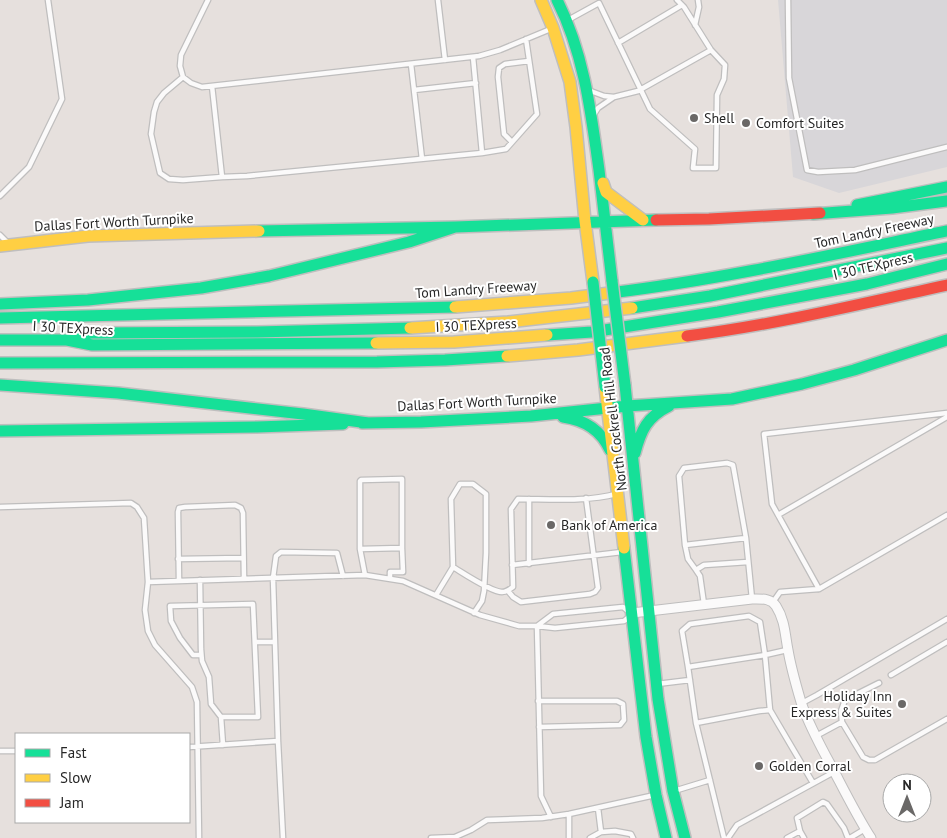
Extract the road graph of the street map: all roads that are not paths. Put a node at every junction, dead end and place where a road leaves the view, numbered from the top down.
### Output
1 (48, 0) edge
2 (208, 0) edge
3 (438, 0) edge
4 (541, 0) edge
5 (557, 0) edge
6 (677, 0) edge
7 (698, 0) edge
8 (788, 0) edge
9 (601, 1) edge
10 (682, 5) junction
11 (566, 20) junction
12 (695, 25) junction
13 (553, 28) junction
14 (526, 39) junction
15 (618, 43) junction
16 (711, 50) junction
17 (473, 57) junction
18 (445, 60) junction
19 (529, 61) junction
20 (411, 64) junction
21 (183, 76) junction
22 (476, 83) junction
23 (212, 86) junction
24 (414, 90) junction
25 (587, 90) junction
26 (640, 90) junction
27 (614, 97) junction
28 (592, 118) junction
29 (512, 142) junction
30 (947, 147) edge
31 (482, 153) junction
32 (422, 159) junction
33 (599, 171) junction
34 (222, 177) junction
35 (947, 186) edge
36 (0, 196) edge
37 (947, 201) edge
38 (813, 214) junction
39 (643, 220) junction
40 (585, 221) junction
41 (606, 221) junction
42 (455, 227) junction
43 (947, 231) edge
44 (0, 235) edge
45 (5, 245) edge
46 (947, 248) edge
47 (947, 264) edge
48 (947, 285) edge
49 (0, 304) edge
50 (0, 318) edge
51 (0, 340) edge
52 (67, 340) junction
53 (947, 340) edge
54 (0, 363) edge
55 (0, 385) edge
56 (676, 403) junction
57 (628, 406) junction
58 (608, 408) junction
59 (947, 412) edge
60 (539, 415) junction
61 (947, 417) edge
62 (368, 423) junction
63 (0, 431) edge
64 (634, 460) junction
65 (615, 463) junction
66 (618, 494) junction
67 (586, 498) junction
68 (529, 499) junction
69 (0, 506) edge
70 (778, 515) junction
71 (947, 516) edge
72 (746, 538) junction
73 (685, 545) junction
74 (360, 548) junction
75 (402, 548) junction
76 (625, 552) junction
77 (594, 556) junction
78 (243, 558) junction
79 (178, 559) junction
80 (748, 562) junction
81 (529, 564) junction
82 (512, 566) junction
83 (453, 567) junction
84 (696, 570) junction
85 (365, 575) junction
86 (343, 576) junction
87 (274, 578) junction
88 (244, 579) junction
89 (390, 579) junction
90 (200, 580) junction
91 (179, 581) junction
92 (148, 582) junction
93 (485, 586) junction
94 (819, 589) junction
95 (508, 591) junction
96 (436, 595) junction
97 (752, 600) junction
98 (773, 602) junction
99 (704, 604) junction
100 (200, 605) junction
101 (649, 611) junction
102 (474, 613) junction
103 (632, 613) junction
104 (947, 618) edge
105 (537, 626) junction
106 (255, 642) junction
107 (275, 642) junction
108 (947, 642) edge
109 (788, 650) junction
110 (201, 655) junction
111 (765, 655) junction
112 (688, 667) junction
113 (891, 675) dead end
114 (690, 680) junction
115 (879, 683) dead end
116 (656, 684) junction
117 (538, 701) junction
118 (802, 703) junction
119 (770, 710) junction
120 (221, 718) junction
121 (947, 719) edge
122 (842, 722) junction
123 (696, 723) junction
124 (539, 727) junction
125 (816, 736) junction
126 (278, 740) junction
127 (223, 745) junction
128 (190, 747) edge
129 (199, 747) junction
130 (15, 750) edge
131 (0, 751) edge
132 (834, 771) junction
133 (710, 780) junction
134 (813, 783) junction
135 (673, 791) junction
136 (656, 795) junction
137 (598, 808) junction
138 (569, 814) junction
139 (551, 817) junction
140 (865, 829) junction
141 (800, 831) junction
142 (601, 832) junction
143 (199, 838) edge
144 (283, 838) edge
145 (431, 838) edge
146 (569, 838) edge
147 (590, 838) edge
148 (633, 838) edge
149 (666, 838) edge
150 (685, 838) edge
151 (724, 838) edge
152 (728, 838) edge
153 (787, 838) edge
154 (804, 838) edge
155 (849, 838) edge
156 (871, 838) edge

1 - 36 lane
2 - 21 lane
3 - 18 lane
4 - 13 main road, North Cockrell Hill Road
5 - 11 main road, North Cockrell Hill Road
6 - 10 lane
7 - 12 lane
8 - 30 lane
9 - 11 lane
9 - 15 lane
10 - 12 lane
10 - 15 lane
11 - 13 main road
11 - 25 main road, North Cockrell Hill Road
12 - 16 lane
13 - 14 lane
13 - 40 main road, North Cockrell Hill Road
14 - 17 lane
14 - 19 lane
15 - 26 lane
16 - 26 lane
16 - 26 lane
17 - 18 lane
17 - 22 lane
18 - 20 lane
19 - 29 lane
19 - 29 lane
20 - 23 lane
20 - 24 lane
21 - 23 lane
21 - 34 lane
22 - 24 lane
22 - 31 lane
23 - 34 lane
24 - 32 lane
25 - 27 lane
25 - 28 main road, North Cockrell Hill Road
26 - 27 lane
27 - 28 lane
28 - 33 main road, North Cockrell Hill Road
29 - 31 lane
31 - 32 lane
32 - 34 lane
33 - 39 main road
33 - 41 main road, North Cockrell Hill Road
35 - 38 main road, Dallas Fort Worth Turnpike
37 - 38 main road
38 - 39 main road, Dallas Fort Worth Turnpike
39 - 41 main road, Dallas Fort Worth Turnpike
40 - 41 main road, Dallas Fort Worth Turnpike
40 - 42 main road, Dallas Fort Worth Turnpike
40 - 58 main road, North Cockrell Hill Road, bridge
41 - 57 main road, North Cockrell Hill Road, bridge
42 - 45 main road, Dallas Fort Worth Turnpike
42 - 49 main road
43 - 50 main road, Tom Landry Freeway
44 - 45 lane
46 - 52 main road
47 - 52 main road, I 30 TEXpress
48 - 54 main road
51 - 52 main road, I 30 TEXpress
53 - 56 main road, Dallas Fort Worth Turnpike
55 - 62 main road
56 - 57 main road, Dallas Fort Worth Turnpike
56 - 64 main road
57 - 58 main road, Dallas Fort Worth Turnpike
57 - 64 main road, North Cockrell Hill Road
58 - 60 main road, Dallas Fort Worth Turnpike
58 - 65 main road, North Cockrell Hill Road
59 - 70 lane
60 - 62 main road, Dallas Fort Worth Turnpike
60 - 65 main road
61 - 70 lane
62 - 63 main road, Dallas Fort Worth Turnpike
64 - 101 main road, North Cockrell Hill Road
65 - 66 main road, North Cockrell Hill Road
66 - 67 lane
66 - 76 main road, North Cockrell Hill Road
67 - 68 lane
67 - 77 lane
68 - 81 lane
68 - 82 lane
69 - 92 lane
70 - 94 lane
71 - 94 lane
72 - 73 lane
72 - 73 lane
72 - 80 lane
73 - 84 lane
74 - 75 lane
74 - 75 lane
74 - 85 lane
75 - 89 lane
76 - 77 lane
76 - 103 main road, North Cockrell Hill Road
77 - 81 lane
77 - 95 lane
78 - 79 lane
78 - 79 lane
78 - 88 lane
79 - 91 lane
80 - 84 lane
80 - 97 lane
81 - 82 lane
82 - 95 lane
83 - 93 lane
83 - 93 lane
83 - 96 lane
84 - 99 lane
85 - 86 lane
85 - 89 lane
86 - 87 lane
86 - 87 lane
87 - 88 lane
87 - 107 lane
88 - 90 lane
89 - 96 lane
90 - 91 lane
90 - 100 lane
91 - 92 lane
92 - 129 lane
93 - 95 lane
93 - 102 lane
94 - 98 lane
96 - 102 lane
97 - 98 street
97 - 99 street
98 - 109 street
99 - 101 street
100 - 106 lane
100 - 110 lane
100 - 110 lane
101 - 103 street
101 - 116 main road, North Cockrell Hill Road
102 - 105 lane
103 - 105 lane
103 - 105 lane
103 - 136 main road, North Cockrell Hill Road
104 - 118 lane
105 - 117 lane
106 - 107 lane
106 - 120 lane
107 - 126 lane
108 - 113 lane
109 - 111 lane
109 - 118 street
110 - 120 lane
111 - 112 lane
111 - 112 lane
111 - 119 lane
112 - 114 lane
114 - 116 lane
114 - 123 lane
115 - 122 lane
116 - 135 main road, North Cockrell Hill Road
117 - 124 lane
117 - 124 lane
118 - 125 street
119 - 123 lane
119 - 134 lane
120 - 127 lane
121 - 122 lane
122 - 125 lane
123 - 133 lane
124 - 139 lane
125 - 132 street
126 - 127 lane
126 - 144 lane
127 - 129 lane
128 - 129 lane
129 - 143 lane
130 - 131 lane
132 - 134 lane
132 - 140 street
133 - 135 lane
133 - 151 lane
134 - 152 lane
135 - 136 main road
135 - 150 main road, North Cockrell Hill Road
136 - 137 lane
136 - 149 main road, North Cockrell Hill Road
137 - 138 lane
137 - 142 lane
138 - 139 lane
138 - 146 lane
139 - 145 lane
140 - 155 lane
140 - 156 street
141 - 153 lane
141 - 154 lane
141 - 155 lane
142 - 147 lane
142 - 148 lane

